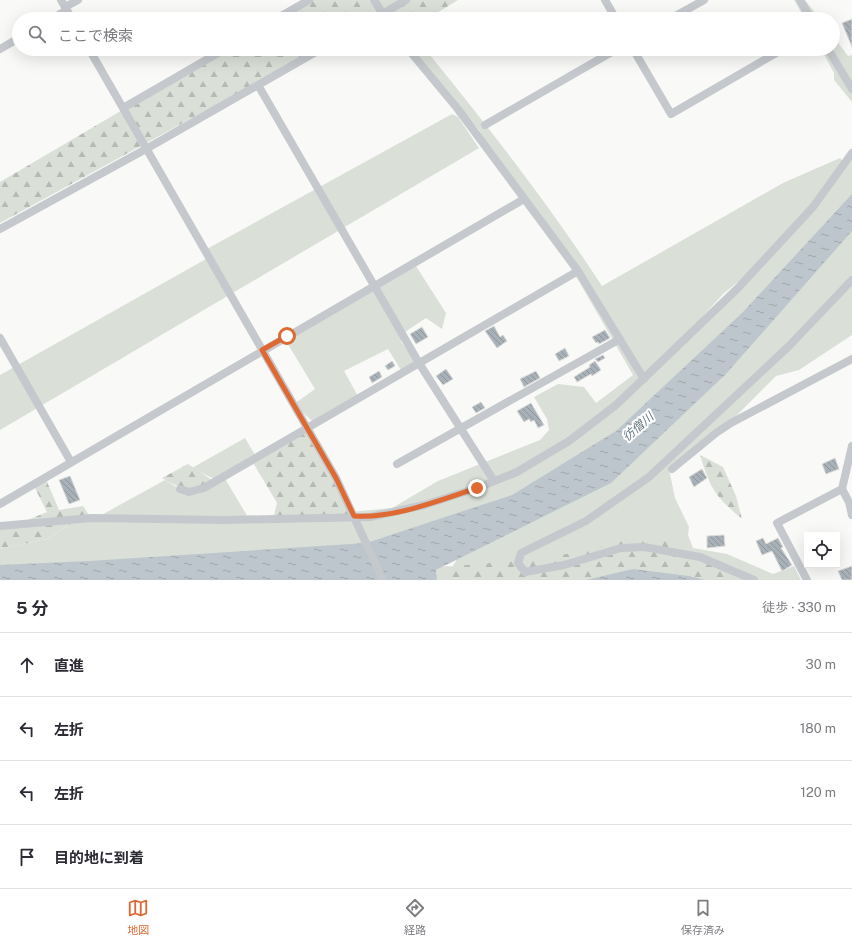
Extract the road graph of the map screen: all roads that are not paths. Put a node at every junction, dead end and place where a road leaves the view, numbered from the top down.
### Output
1 (78, 0) edge
2 (309, 0) edge
3 (374, 0) edge
4 (406, 0) edge
5 (605, 0) edge
6 (704, 0) edge
7 (800, 0) edge
8 (64, 6) edge
9 (288, 12) edge
10 (382, 12) edge
11 (390, 12) edge
12 (612, 12) edge
13 (683, 12) edge
14 (807, 12) edge
15 (12, 42) edge
16 (0, 49) edge
17 (93, 56) edge
18 (213, 56) edge
19 (309, 56) edge
20 (414, 56) edge
21 (605, 56) edge
22 (637, 56) edge
23 (771, 56) edge
24 (832, 56) edge
25 (258, 85) junction
26 (852, 89) edge
27 (123, 108) junction
28 (485, 125) dead end
29 (146, 149) junction
30 (852, 153) edge
31 (524, 199) junction
32 (0, 229) edge
33 (578, 272) junction
34 (852, 280) edge
35 (373, 286) junction
36 (0, 338) edge
37 (620, 338) junction
38 (262, 350) junction
39 (852, 359) edge
40 (419, 364) junction
41 (644, 379) junction
42 (308, 428) junction
43 (460, 428) junction
44 (852, 446) edge
45 (71, 462) junction
46 (397, 464) dead end
47 (672, 469) dead end
48 (494, 481) junction
49 (180, 489) dead end
50 (842, 489) junction
51 (850, 502) edge
52 (0, 504) edge
53 (852, 515) edge
54 (355, 519) junction
55 (0, 526) edge
56 (383, 580) edge
57 (754, 580) edge
58 (807, 580) edge

1 - 8 street
2 - 9 street
3 - 10 street
4 - 11 street
5 - 12 street
6 - 13 street
7 - 14 street
15 - 16 street
17 - 27 street
18 - 27 street
19 - 25 street
20 - 31 street
21 - 28 street
22 - 23 street
24 - 26 street
25 - 29 street
25 - 35 street
27 - 29 street
29 - 32 street
29 - 38 street
30 - 41 street
31 - 33 street
31 - 35 street
33 - 37 street
33 - 40 street
34 - 57 street
35 - 38 street
35 - 40 street
36 - 45 street
37 - 41 street
37 - 43 street
38 - 42 street
38 - 45 street
39 - 47 street
40 - 42 street
40 - 43 street
41 - 48 street
42 - 49 street
42 - 54 street
43 - 46 street
43 - 48 street
44 - 50 street
45 - 52 street
48 - 54 street
50 - 51 street
50 - 58 street
51 - 53 street
54 - 55 street
54 - 56 street

